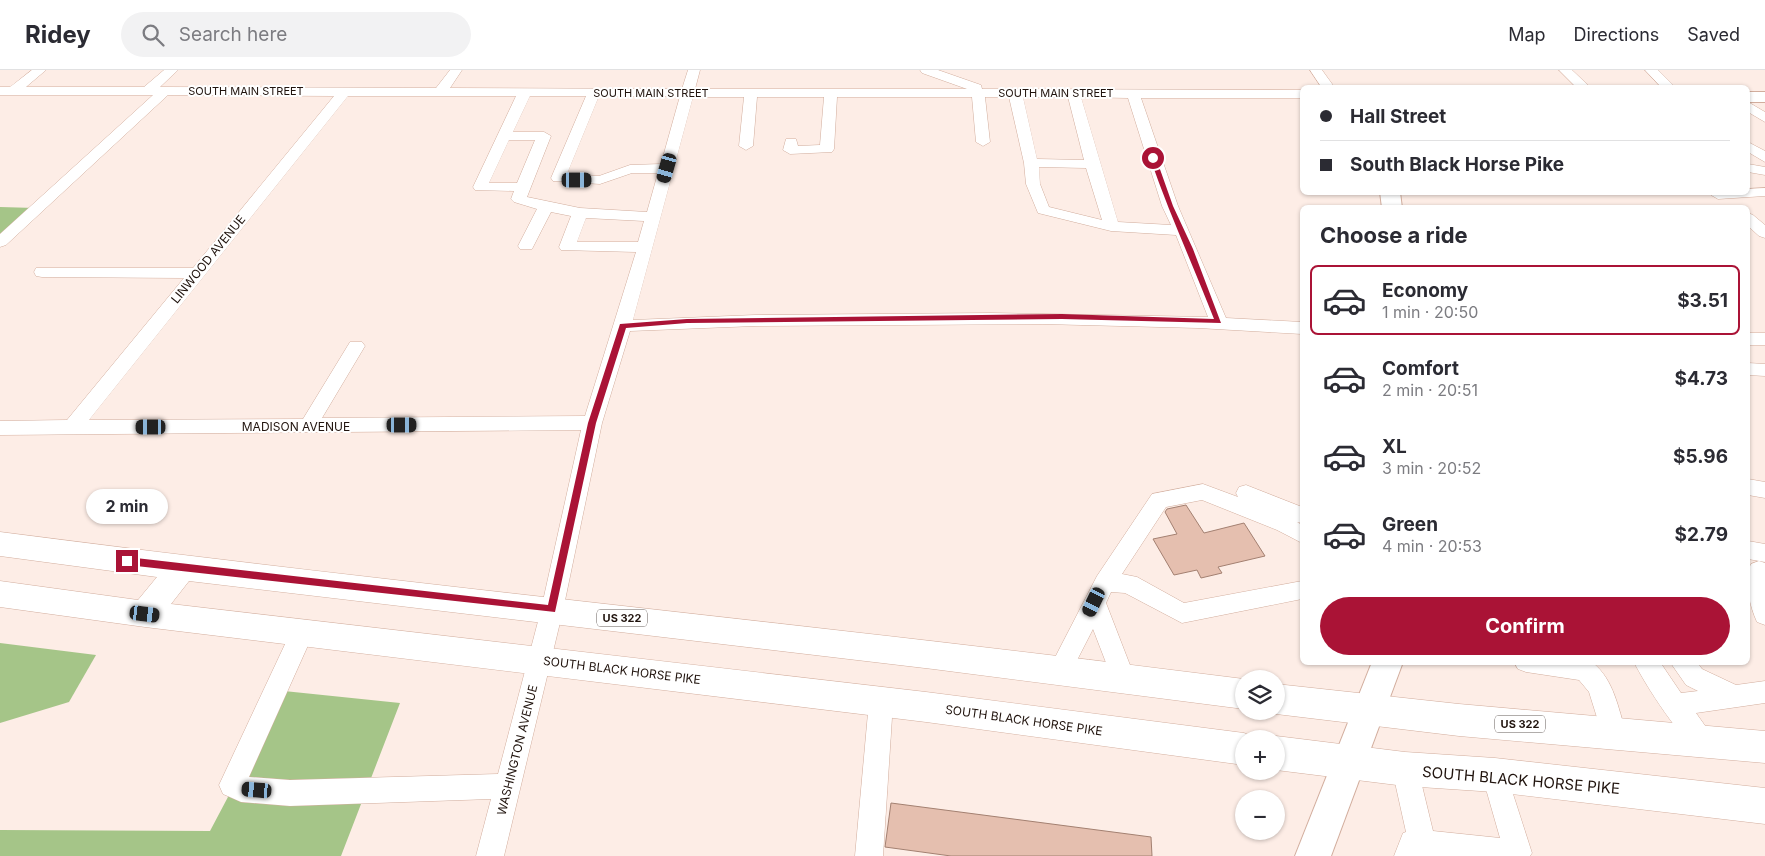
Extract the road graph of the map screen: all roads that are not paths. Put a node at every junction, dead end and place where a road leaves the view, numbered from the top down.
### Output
1 (40, 70) edge
2 (172, 70) edge
3 (456, 70) edge
4 (694, 70) edge
5 (926, 70) edge
6 (1316, 70) edge
7 (1565, 70) edge
8 (1651, 70) edge
9 (1326, 85) edge
10 (1582, 85) edge
11 (1667, 85) edge
12 (6, 91) edge
13 (148, 91) junction
14 (165, 91) junction
15 (442, 91) junction
16 (344, 92) junction
17 (525, 92) junction
18 (594, 93) junction
19 (983, 93) junction
20 (1015, 93) junction
21 (1073, 93) junction
22 (688, 94) junction
23 (751, 94) junction
24 (831, 94) junction
25 (1133, 94) junction
26 (1300, 94) edge
27 (1750, 97) edge
28 (1765, 97) edge
29 (1750, 107) edge
30 (1765, 118) edge
31 (506, 129) junction
32 (791, 142) dead end
33 (983, 142) dead end
34 (746, 146) dead end
35 (1750, 147) edge
36 (1765, 158) edge
37 (1031, 163) junction
38 (1092, 164) junction
39 (667, 168) junction
40 (1750, 168) edge
41 (1765, 171) edge
42 (523, 187) junction
43 (1765, 192) edge
44 (1750, 193) edge
45 (1718, 195) edge
46 (1730, 205) edge
47 (546, 207) junction
48 (580, 213) junction
49 (654, 217) junction
50 (1750, 220) edge
51 (1111, 224) junction
52 (1181, 230) junction
53 (1765, 233) edge
54 (0, 242) edge
55 (526, 246) dead end
56 (645, 247) junction
57 (42, 272) dead end
58 (198, 273) junction
59 (1219, 322) junction
60 (623, 326) junction
61 (1300, 328) edge
62 (1750, 338) edge
63 (1765, 339) edge
64 (356, 346) dead end
65 (1750, 370) edge
66 (1765, 370) edge
67 (592, 423) junction
68 (308, 426) junction
69 (73, 427) junction
70 (0, 428) edge
71 (1750, 487) edge
72 (1765, 490) edge
73 (1246, 493) dead end
74 (1300, 514) edge
75 (1300, 534) edge
76 (0, 544) edge
77 (1755, 558) edge
78 (181, 569) junction
79 (1105, 582) junction
80 (1300, 590) edge
81 (0, 594) edge
82 (1094, 602) junction
83 (552, 610) junction
84 (1763, 611) edge
85 (145, 614) junction
86 (302, 632) junction
87 (539, 660) junction
88 (1387, 665) edge
89 (1548, 665) edge
90 (1648, 665) edge
91 (1684, 665) edge
92 (1593, 668) edge
93 (1060, 671) junction
94 (1122, 678) junction
95 (1765, 692) edge
96 (1235, 693) edge
97 (1734, 696) junction
98 (1285, 700) edge
99 (881, 702) junction
100 (1675, 705) junction
101 (1369, 712) junction
102 (1613, 732) junction
103 (1703, 741) junction
104 (1765, 747) edge
105 (1235, 748) edge
106 (1285, 755) edge
107 (1350, 763) junction
108 (1405, 769) junction
109 (1494, 775) junction
110 (508, 786) junction
111 (1765, 806) edge
112 (1415, 850) edge
113 (1521, 854) edge
114 (490, 856) edge
115 (869, 856) edge
116 (1313, 856) edge

1 - 12 street
2 - 13 street
3 - 15 street
4 - 22 street, WASHINGTON AVENUE
5 - 19 street
6 - 9 street
7 - 10 street
8 - 11 street
12 - 13 street, SOUTH MAIN STREET
13 - 14 street, SOUTH MAIN STREET
14 - 16 street, SOUTH MAIN STREET
14 - 54 street
15 - 16 street, SOUTH MAIN STREET
15 - 17 street, SOUTH MAIN STREET
16 - 58 street, LINWOOD AVENUE
17 - 18 street, SOUTH MAIN STREET
17 - 31 street
18 - 22 street, SOUTH MAIN STREET
18 - 39 street
19 - 20 street, SOUTH MAIN STREET
19 - 24 street, SOUTH MAIN STREET
19 - 33 street
20 - 21 street, SOUTH MAIN STREET
20 - 37 street
21 - 25 street, SOUTH MAIN STREET
21 - 38 street
22 - 23 street, SOUTH MAIN STREET
22 - 39 street, WASHINGTON AVENUE
23 - 24 street, SOUTH MAIN STREET
23 - 34 street
24 - 32 street
25 - 26 street, SOUTH MAIN STREET
25 - 52 street
27 - 28 main road
29 - 30 street
31 - 42 street
31 - 42 street
35 - 36 street
37 - 38 street
37 - 51 street
38 - 51 street
39 - 49 street, WASHINGTON AVENUE
40 - 41 street
42 - 47 street
43 - 44 street
45 - 46 street
47 - 48 street
47 - 55 street
48 - 49 street
48 - 56 street
49 - 56 street, WASHINGTON AVENUE
50 - 53 street
51 - 52 street
52 - 59 street
56 - 60 street, WASHINGTON AVENUE
57 - 58 street
58 - 69 street, LINWOOD AVENUE
59 - 60 street
59 - 61 street
60 - 67 street, WASHINGTON AVENUE
62 - 63 street
64 - 68 street
65 - 66 street
67 - 68 street, MADISON AVENUE
67 - 83 street, WASHINGTON AVENUE
68 - 69 street, MADISON AVENUE
69 - 70 street, MADISON AVENUE
71 - 72 street
73 - 74 street
75 - 79 street
76 - 78 highway, US 322
77 - 84 street
78 - 83 highway, US 322
78 - 85 highway
79 - 80 street
79 - 82 street
81 - 85 highway, SOUTH BLACK HORSE PIKE
82 - 93 street
82 - 94 street
83 - 87 street, WASHINGTON AVENUE
83 - 93 highway, US 322
85 - 86 highway, SOUTH BLACK HORSE PIKE
86 - 87 highway, SOUTH BLACK HORSE PIKE
86 - 110 street
87 - 99 highway, SOUTH BLACK HORSE PIKE
87 - 110 street, WASHINGTON AVENUE
88 - 101 main road
89 - 92 street
90 - 100 street
91 - 97 street
92 - 102 street
93 - 94 highway, US 322
94 - 96 highway, US 322
95 - 97 street
97 - 100 street
98 - 101 highway, US 322
99 - 105 highway, SOUTH BLACK HORSE PIKE
99 - 115 street
100 - 103 street
101 - 102 highway, US 322
101 - 107 main road
102 - 103 highway, US 322
103 - 104 highway, US 322
106 - 107 highway, SOUTH BLACK HORSE PIKE
107 - 108 highway, SOUTH BLACK HORSE PIKE
107 - 116 main road
108 - 109 highway, SOUTH BLACK HORSE PIKE
108 - 112 street
109 - 111 highway, SOUTH BLACK HORSE PIKE
109 - 113 street
110 - 114 street, WASHINGTON AVENUE
112 - 113 street

